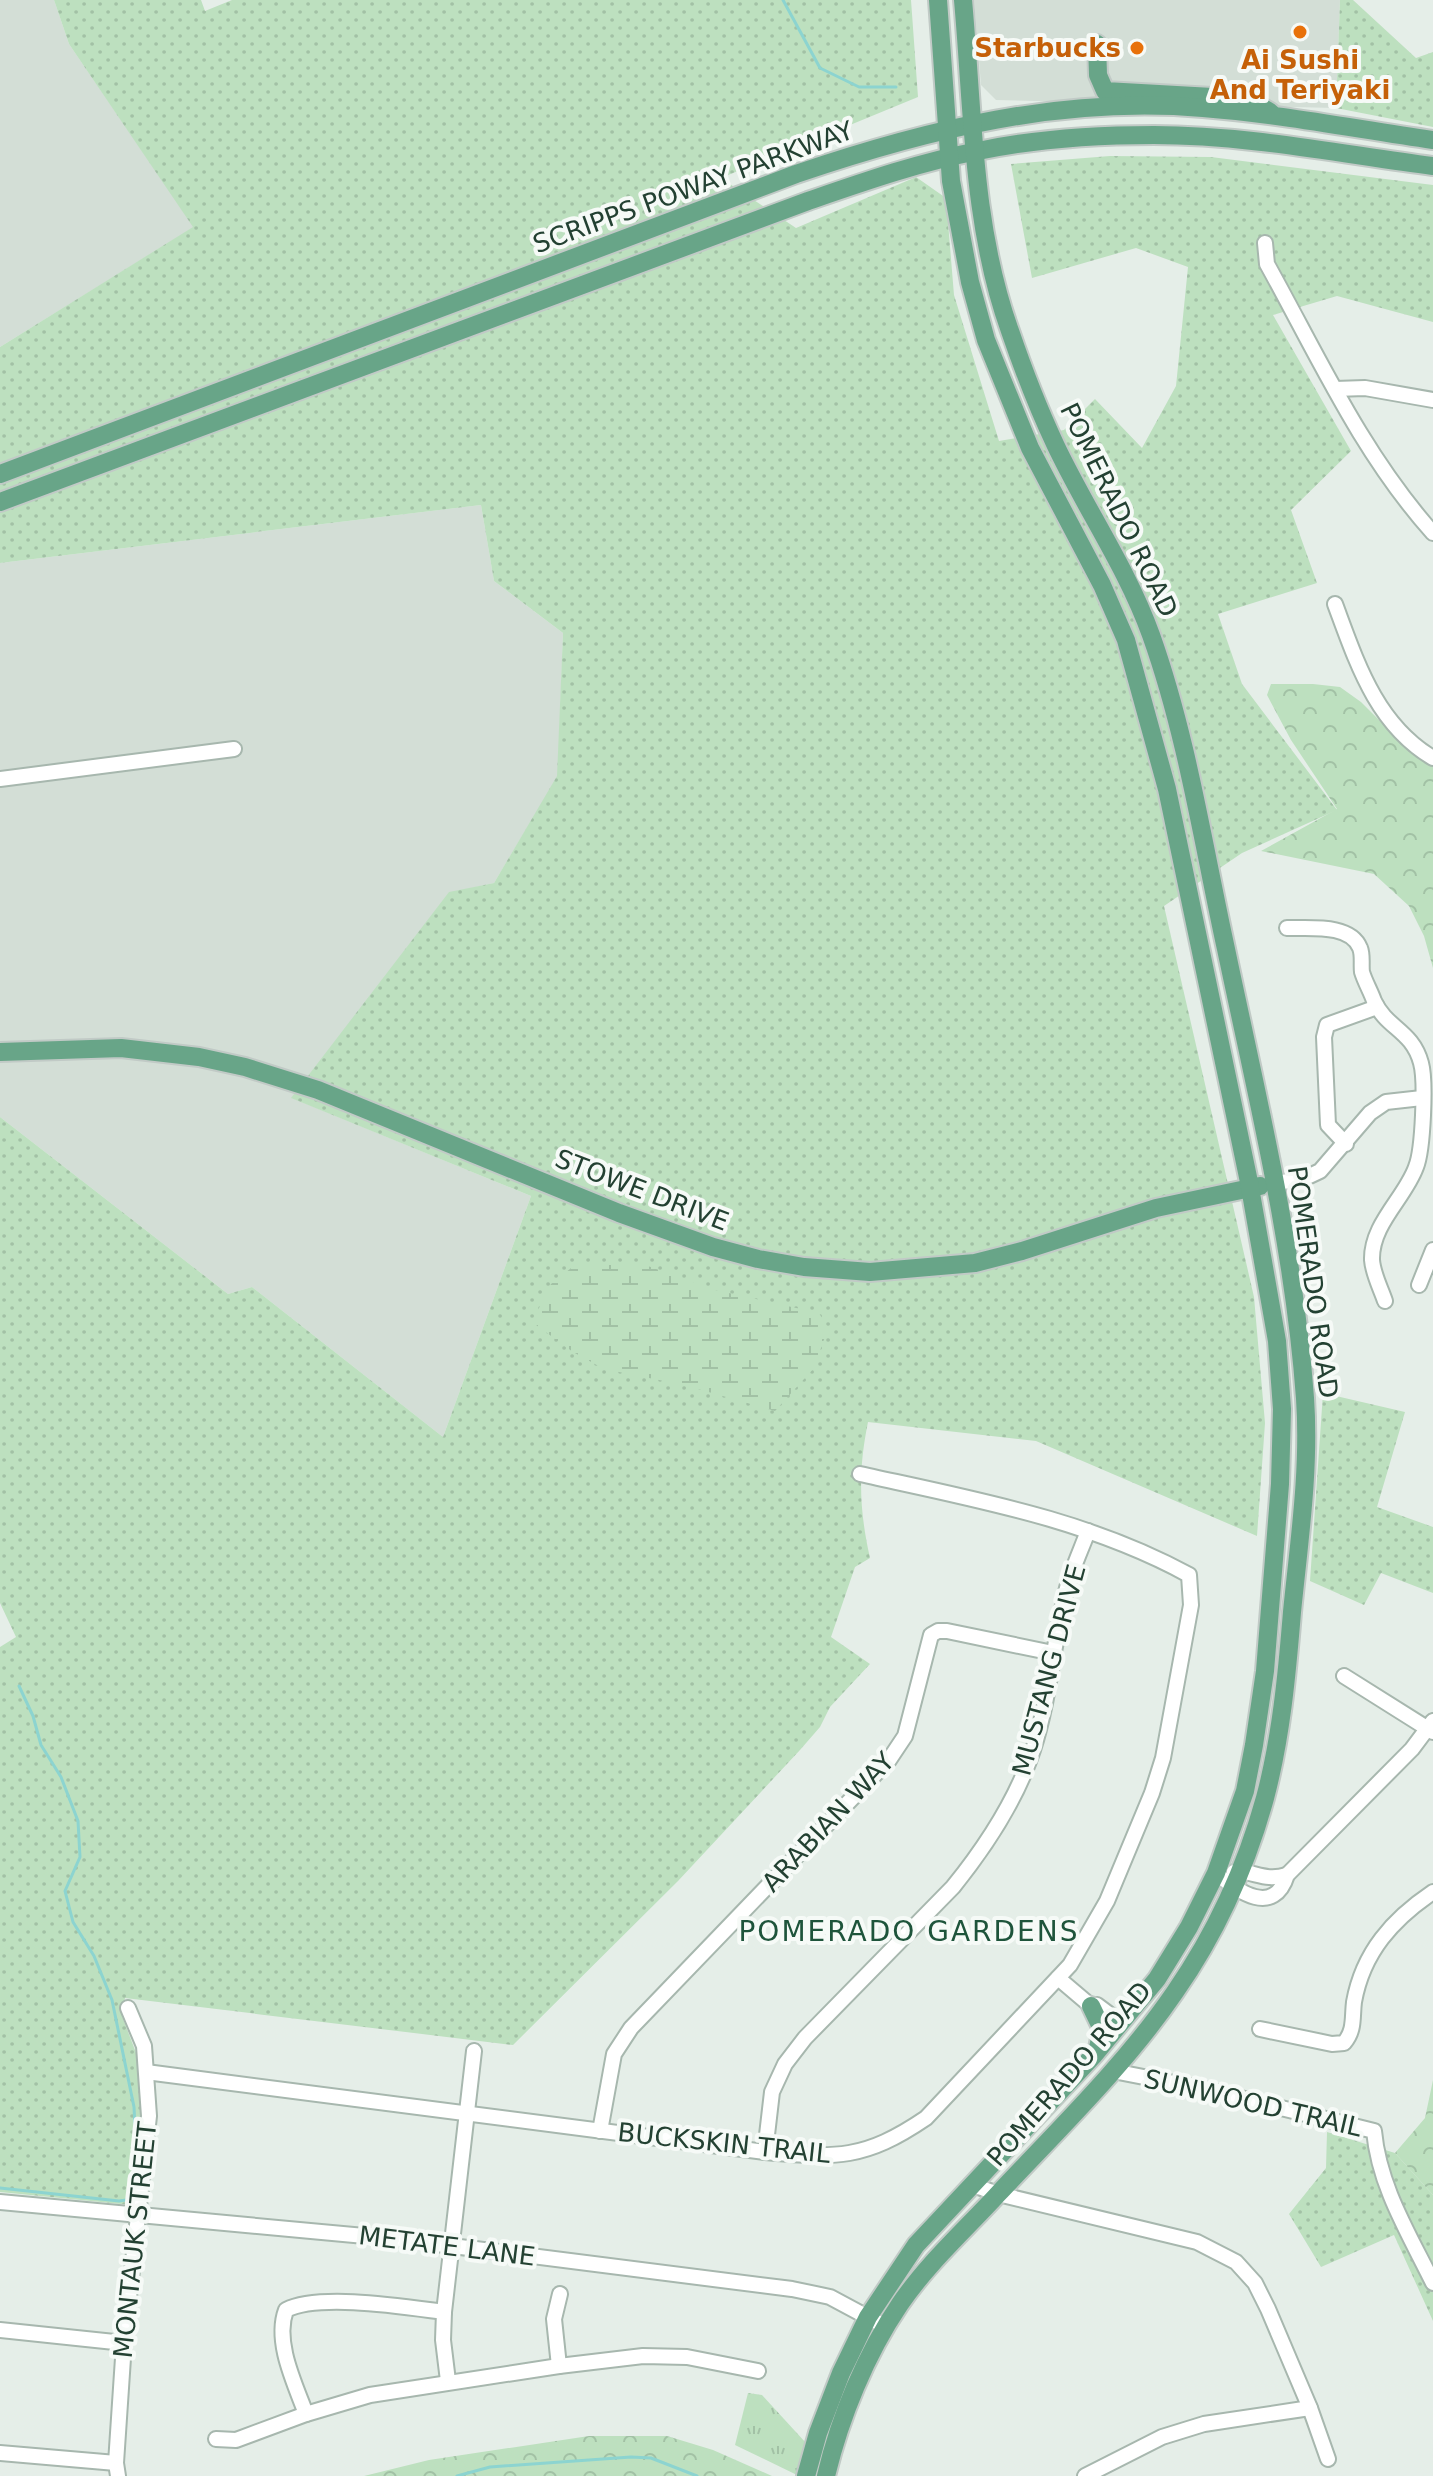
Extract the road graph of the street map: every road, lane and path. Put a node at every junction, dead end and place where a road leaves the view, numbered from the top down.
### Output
1 (938, 0) edge
2 (963, 0) edge
3 (1097, 44) dead end
4 (1276, 116) junction
5 (973, 123) junction
6 (947, 128) junction
7 (1433, 140) edge
8 (975, 151) junction
9 (949, 157) junction
10 (1433, 166) edge
11 (1265, 243) dead end
12 (1335, 389) junction
13 (1433, 400) edge
14 (0, 474) edge
15 (0, 502) edge
16 (1433, 533) edge
17 (1335, 604) dead end
18 (234, 749) dead end
19 (1433, 758) edge
20 (0, 779) edge
21 (1287, 928) dead end
22 (1377, 1007) junction
23 (0, 1052) edge
24 (1422, 1098) junction
25 (1346, 1144) junction
26 (1275, 1183) junction
27 (1250, 1188) junction
28 (1433, 1250) edge
29 (1419, 1285) dead end
30 (1385, 1301) dead end
31 (860, 1474) dead end
32 (1088, 1531) junction
33 (1053, 1653) junction
34 (1344, 1676) dead end
35 (1431, 1728) edge
36 (1216, 1873) junction
37 (1287, 1875) junction
38 (1237, 1880) junction
39 (1433, 1892) edge
40 (1058, 1978) junction
41 (1091, 2006) junction
42 (128, 2008) dead end
43 (1121, 2023) junction
44 (1260, 2029) dead end
45 (1098, 2050) junction
46 (474, 2051) dead end
47 (1113, 2071) junction
48 (146, 2072) junction
49 (466, 2113) junction
50 (600, 2131) junction
51 (765, 2152) junction
52 (973, 2185) junction
53 (998, 2194) junction
54 (0, 2202) edge
55 (139, 2215) junction
56 (451, 2245) junction
57 (1433, 2283) edge
58 (560, 2294) dead end
59 (444, 2312) junction
60 (868, 2317) junction
61 (886, 2327) junction
62 (0, 2330) edge
63 (124, 2343) junction
64 (559, 2366) junction
65 (758, 2371) dead end
66 (448, 2381) junction
67 (1310, 2408) junction
68 (306, 2414) junction
69 (216, 2439) dead end
70 (0, 2453) edge
71 (1328, 2459) dead end
72 (117, 2470) edge
73 (806, 2476) edge
74 (826, 2476) edge
75 (1085, 2476) edge

1 - 6 main road, POMERADO ROAD
2 - 5 main road, POMERADO ROAD
3 - 4 main road
4 - 5 main road, SCRIPPS POWAY PARKWAY
4 - 7 main road, SCRIPPS POWAY PARKWAY
5 - 6 main road, SCRIPPS POWAY PARKWAY
5 - 8 main road, POMERADO ROAD
6 - 9 main road, POMERADO ROAD
6 - 14 main road, SCRIPPS POWAY PARKWAY
8 - 9 main road, SCRIPPS POWAY PARKWAY
8 - 10 main road, SCRIPPS POWAY PARKWAY
8 - 26 main road, POMERADO ROAD
9 - 15 main road, SCRIPPS POWAY PARKWAY
9 - 27 main road, POMERADO ROAD
11 - 12 street
12 - 13 street
12 - 16 street
17 - 19 street
18 - 20 street
21 - 22 street
22 - 24 street
22 - 25 street
23 - 27 main road, STOWE DRIVE
24 - 25 street
24 - 30 street
25 - 26 street
26 - 27 main road, STOWE DRIVE
26 - 38 main road, POMERADO ROAD
27 - 36 main road, POMERADO ROAD
28 - 29 street
31 - 32 street
32 - 33 street, MUSTANG DRIVE
32 - 40 street, BUCKSKIN TRAIL
33 - 50 street, ARABIAN WAY
33 - 51 street, MUSTANG DRIVE
34 - 35 street
35 - 37 street
36 - 38 street
36 - 43 main road, POMERADO ROAD
37 - 38 street
37 - 38 street
38 - 47 main road, POMERADO ROAD
39 - 44 street
40 - 41 street
40 - 51 street, BUCKSKIN TRAIL
41 - 43 street
41 - 45 main road
42 - 48 street, MONTAUK STREET
43 - 45 main road, POMERADO ROAD
43 - 47 main road
45 - 52 main road, POMERADO ROAD
46 - 49 street
47 - 53 main road, POMERADO ROAD
47 - 57 street, SUNWOOD TRAIL
48 - 49 street, BUCKSKIN TRAIL
48 - 55 street, MONTAUK STREET
49 - 50 street, BUCKSKIN TRAIL
49 - 56 street
50 - 51 street, BUCKSKIN TRAIL
52 - 53 street
52 - 60 main road, POMERADO ROAD
53 - 61 main road, POMERADO ROAD
53 - 67 street
54 - 55 street, METATE LANE
55 - 56 street, METATE LANE
55 - 63 street, MONTAUK STREET
56 - 59 street
56 - 60 street, METATE LANE
58 - 64 street
59 - 66 street
59 - 68 street
60 - 61 street, METATE LANE
60 - 73 main road, POMERADO ROAD
61 - 74 main road, POMERADO ROAD
62 - 63 street
63 - 72 street, MONTAUK STREET
64 - 65 street
64 - 66 street
66 - 68 street
67 - 71 street
67 - 75 street
68 - 69 street
70 - 72 street

